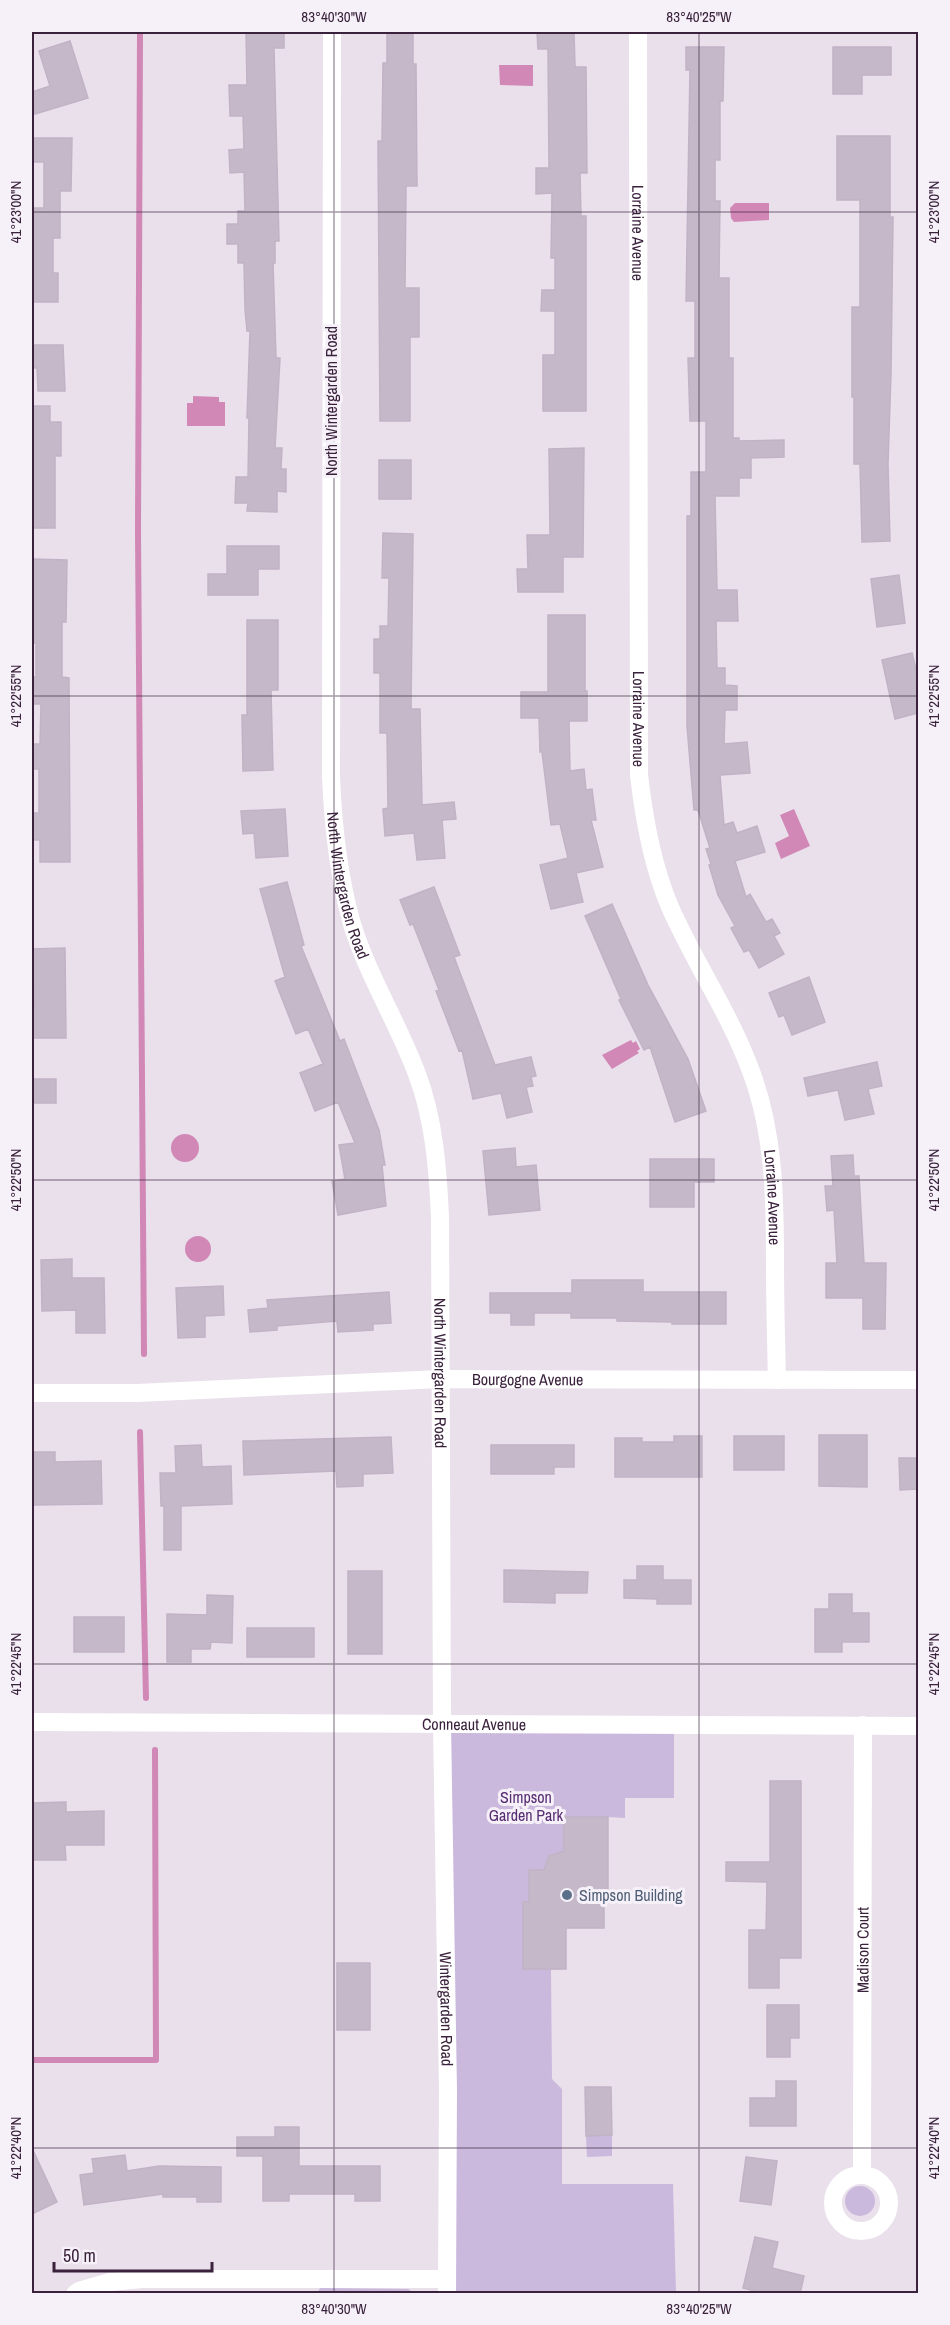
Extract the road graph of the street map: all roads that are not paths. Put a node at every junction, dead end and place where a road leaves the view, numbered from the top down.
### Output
1 (332, 32) edge
2 (638, 32) edge
3 (441, 1379) junction
4 (777, 1380) junction
5 (918, 1380) edge
6 (32, 1393) edge
7 (32, 1722) edge
8 (442, 1724) junction
9 (863, 1725) junction
10 (918, 1726) edge
11 (862, 2175) dead end
12 (155, 2286) edge
13 (306, 2286) edge
14 (447, 2286) edge
15 (75, 2294) edge

1 - 3 street, North Wintergarden Road
2 - 4 street, Lorraine Avenue
3 - 4 street, Bourgogne Avenue
3 - 6 street, Bourgogne Avenue
3 - 8 street, North Wintergarden Road
4 - 5 street, Bourgogne Avenue
7 - 8 street, Conneaut Avenue
8 - 9 street, Conneaut Avenue
8 - 14 street, Wintergarden Road
9 - 10 street, Conneaut Avenue
9 - 11 street, Madison Court
12 - 13 street
12 - 15 street
13 - 14 street

